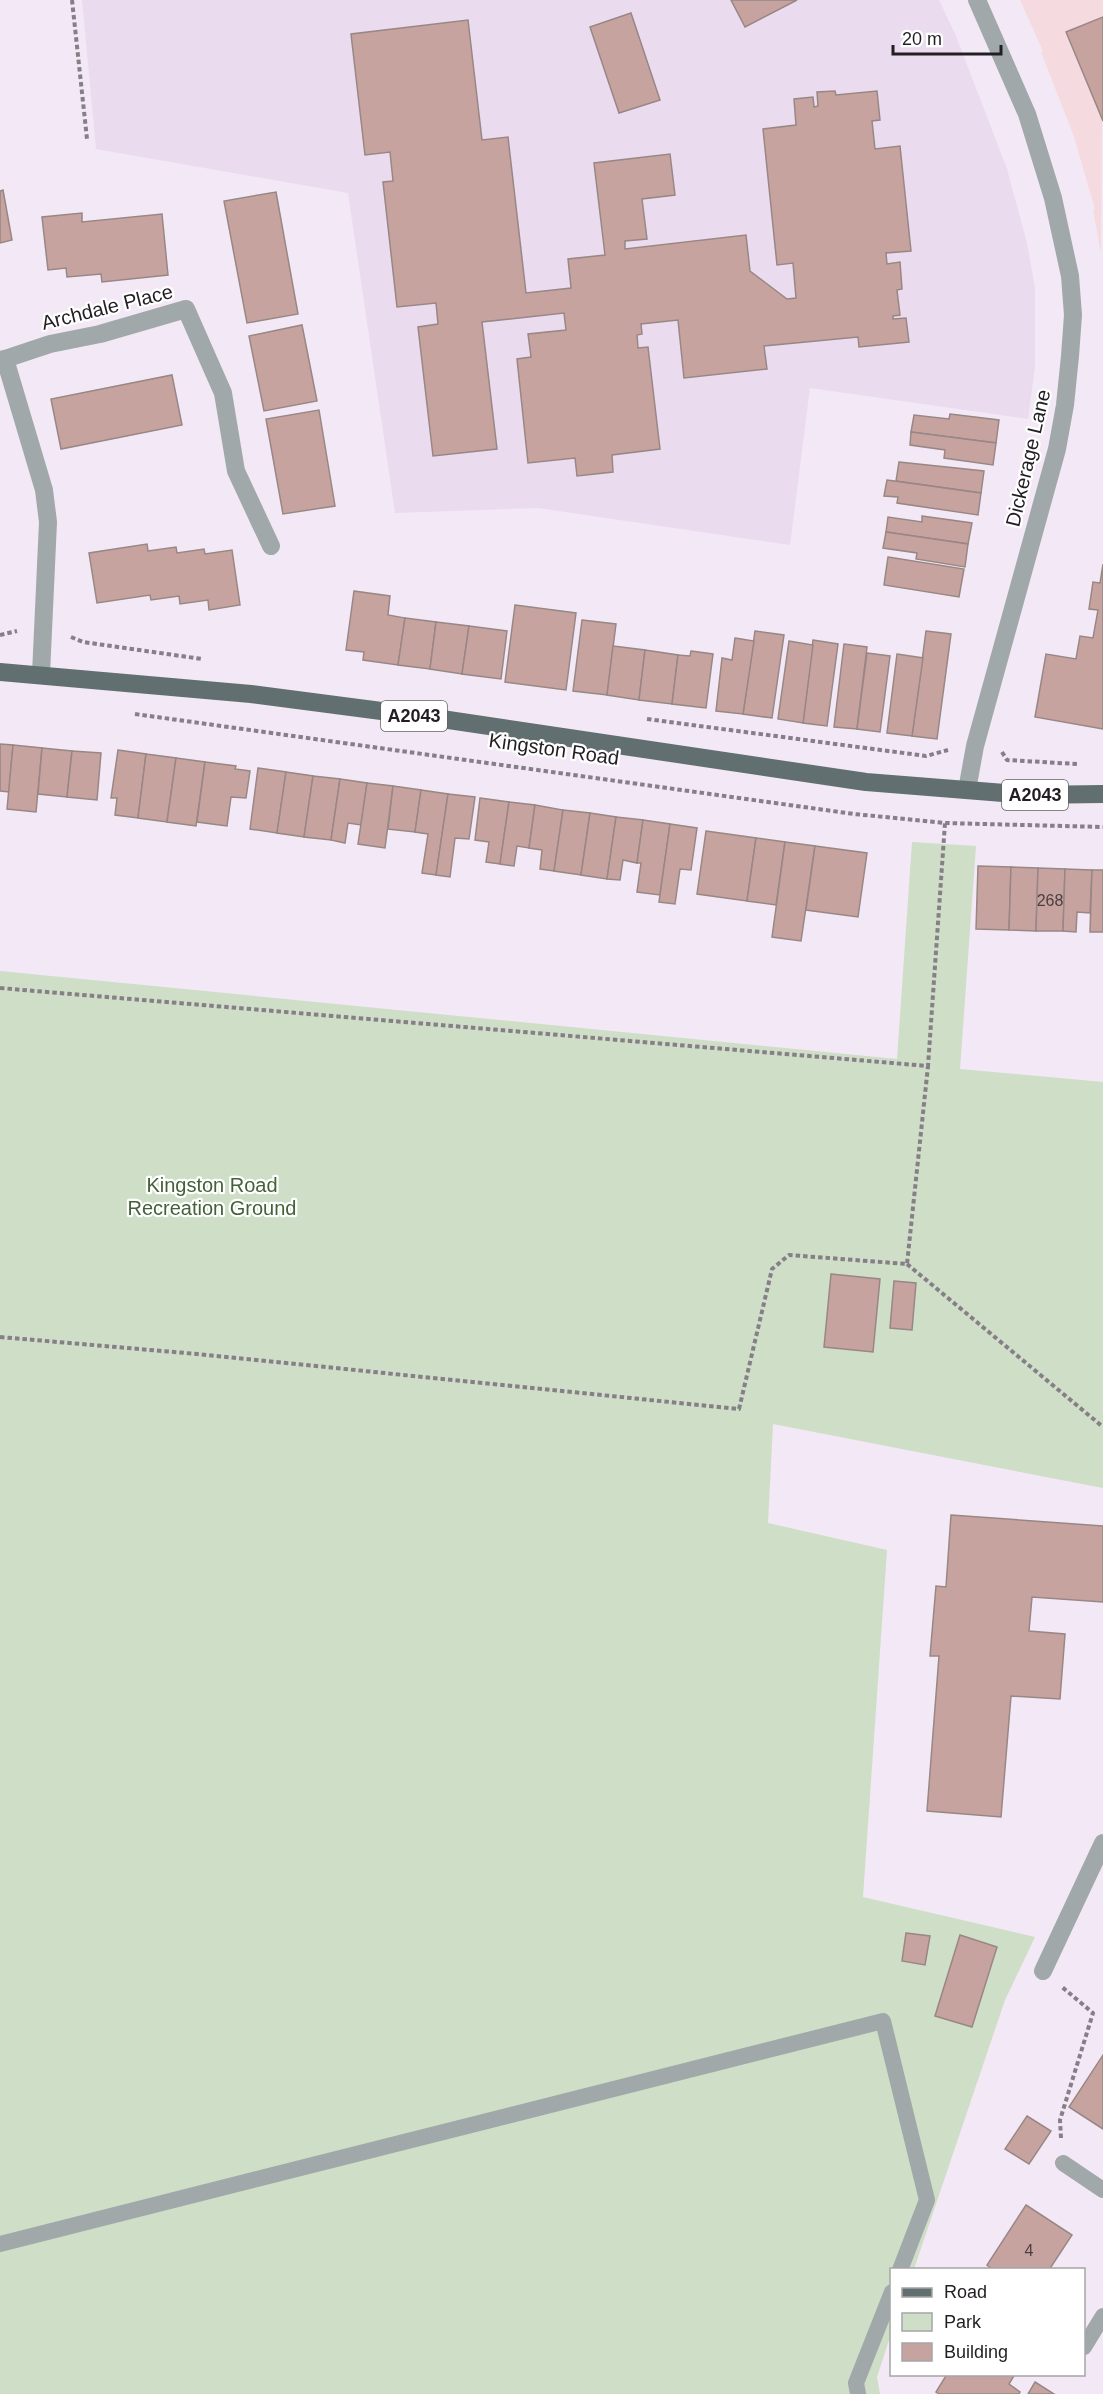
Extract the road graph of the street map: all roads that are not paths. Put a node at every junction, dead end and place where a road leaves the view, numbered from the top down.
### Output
1 (977, 0) edge
2 (2, 359) edge
3 (271, 546) dead end
4 (0, 672) edge
5 (40, 674) junction
6 (967, 790) junction
7 (1103, 794) edge
8 (1103, 1843) edge
9 (1043, 1971) road end
10 (1063, 2163) road end
11 (1103, 2190) edge
12 (0, 2244) edge
13 (901, 2268) edge
14 (890, 2295) edge
15 (1103, 2316) edge
16 (1085, 2344) edge
17 (858, 2394) edge

1 - 6 street, Dickerage Lane
2 - 3 street, Archdale Place
2 - 5 street, Archdale Place
4 - 5 main road, Kingston Road / A2043
5 - 6 main road, Kingston Road / A2043
6 - 7 main road, Kingston Road / A2043
8 - 9 street
10 - 11 lane
12 - 13 lane
14 - 17 lane
15 - 16 lane

